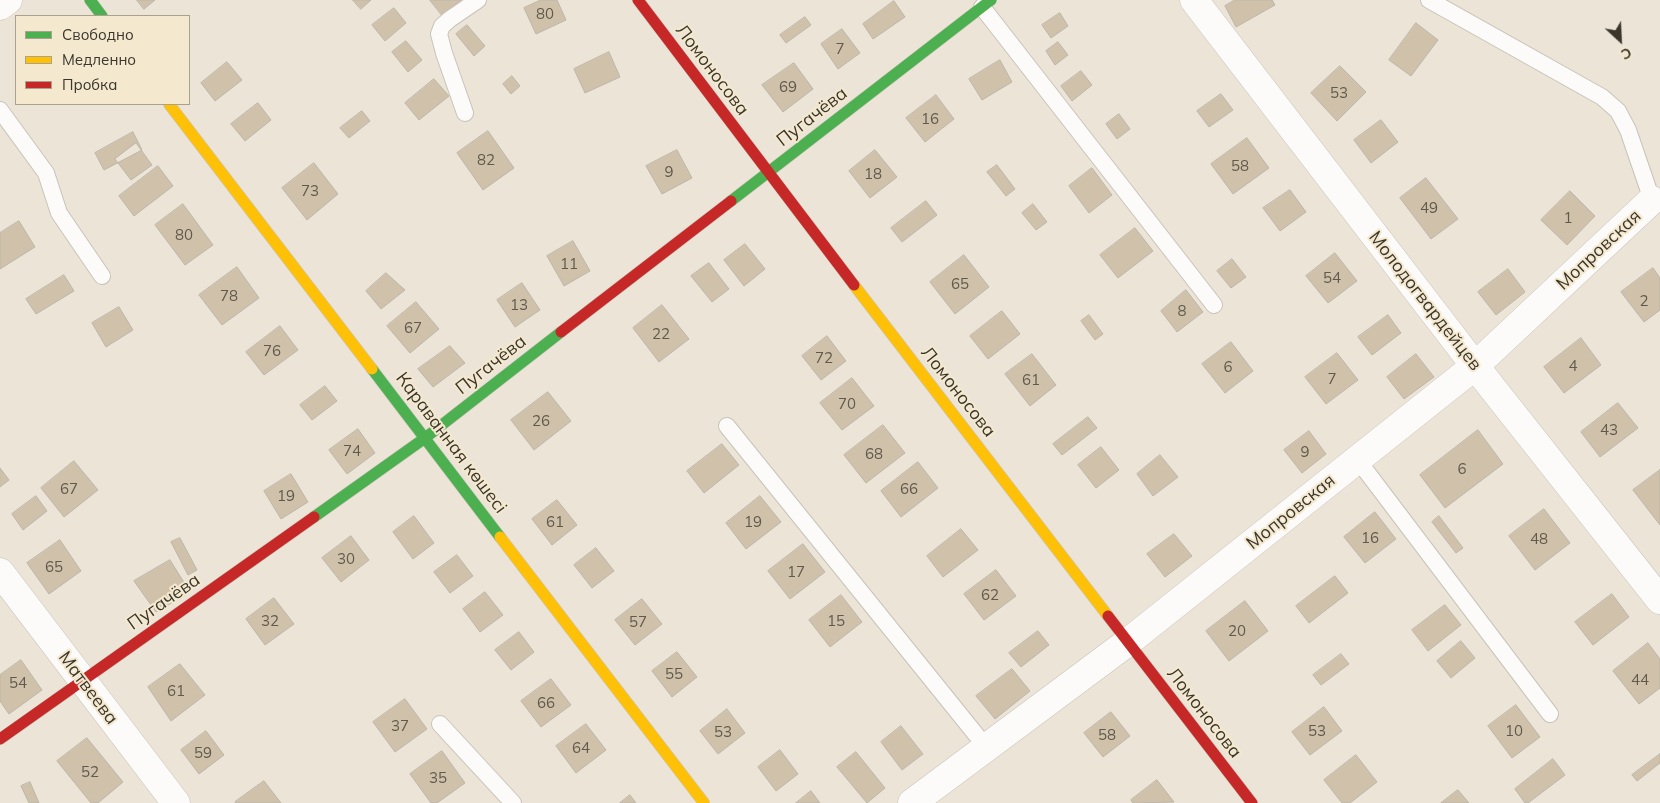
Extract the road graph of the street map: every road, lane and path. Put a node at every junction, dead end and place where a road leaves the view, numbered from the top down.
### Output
1 (8, 0) edge
2 (90, 0) edge
3 (478, 0) edge
4 (638, 0) edge
5 (1194, 0) edge
6 (1429, 0) edge
7 (986, 4) edge
8 (0, 6) edge
9 (101, 15) edge
10 (170, 105) edge
11 (0, 110) edge
12 (465, 113) dead end
13 (768, 173) junction
14 (1656, 202) edge
15 (102, 276) dead end
16 (1214, 305) dead end
17 (1475, 366) junction
18 (727, 426) dead end
19 (425, 438) junction
20 (1357, 459) junction
21 (0, 572) edge
22 (1660, 600) edge
23 (1128, 642) junction
24 (83, 681) junction
25 (1550, 714) dead end
26 (440, 724) dead end
27 (0, 739) edge
28 (986, 747) junction
29 (176, 803) edge
30 (513, 803) edge
31 (704, 803) edge
32 (912, 803) edge
33 (1252, 803) edge

1 - 8 street
2 - 9 street
3 - 12 lane
4 - 13 street, Ломоносова
5 - 17 street, Молодогвардейцев
6 - 14 lane
7 - 13 street, Пугачёва
7 - 16 lane
10 - 19 street, Караванная көшесі
11 - 15 lane
13 - 19 street, Пугачёва
13 - 23 street, Ломоносова
14 - 17 street, Мопровская
17 - 20 street, Мопровская
17 - 22 street, Молодогвардейцев
18 - 28 lane
19 - 24 street, Пугачёва
19 - 31 street, Караванная көшесі
20 - 23 street, Мопровская
20 - 25 lane
21 - 24 street, Матвеева
23 - 28 street, Мопровская
23 - 33 street, Ломоносова
24 - 27 street, Пугачёва
24 - 29 street, Матвеева
26 - 30 lane
28 - 32 street, Мопровская

